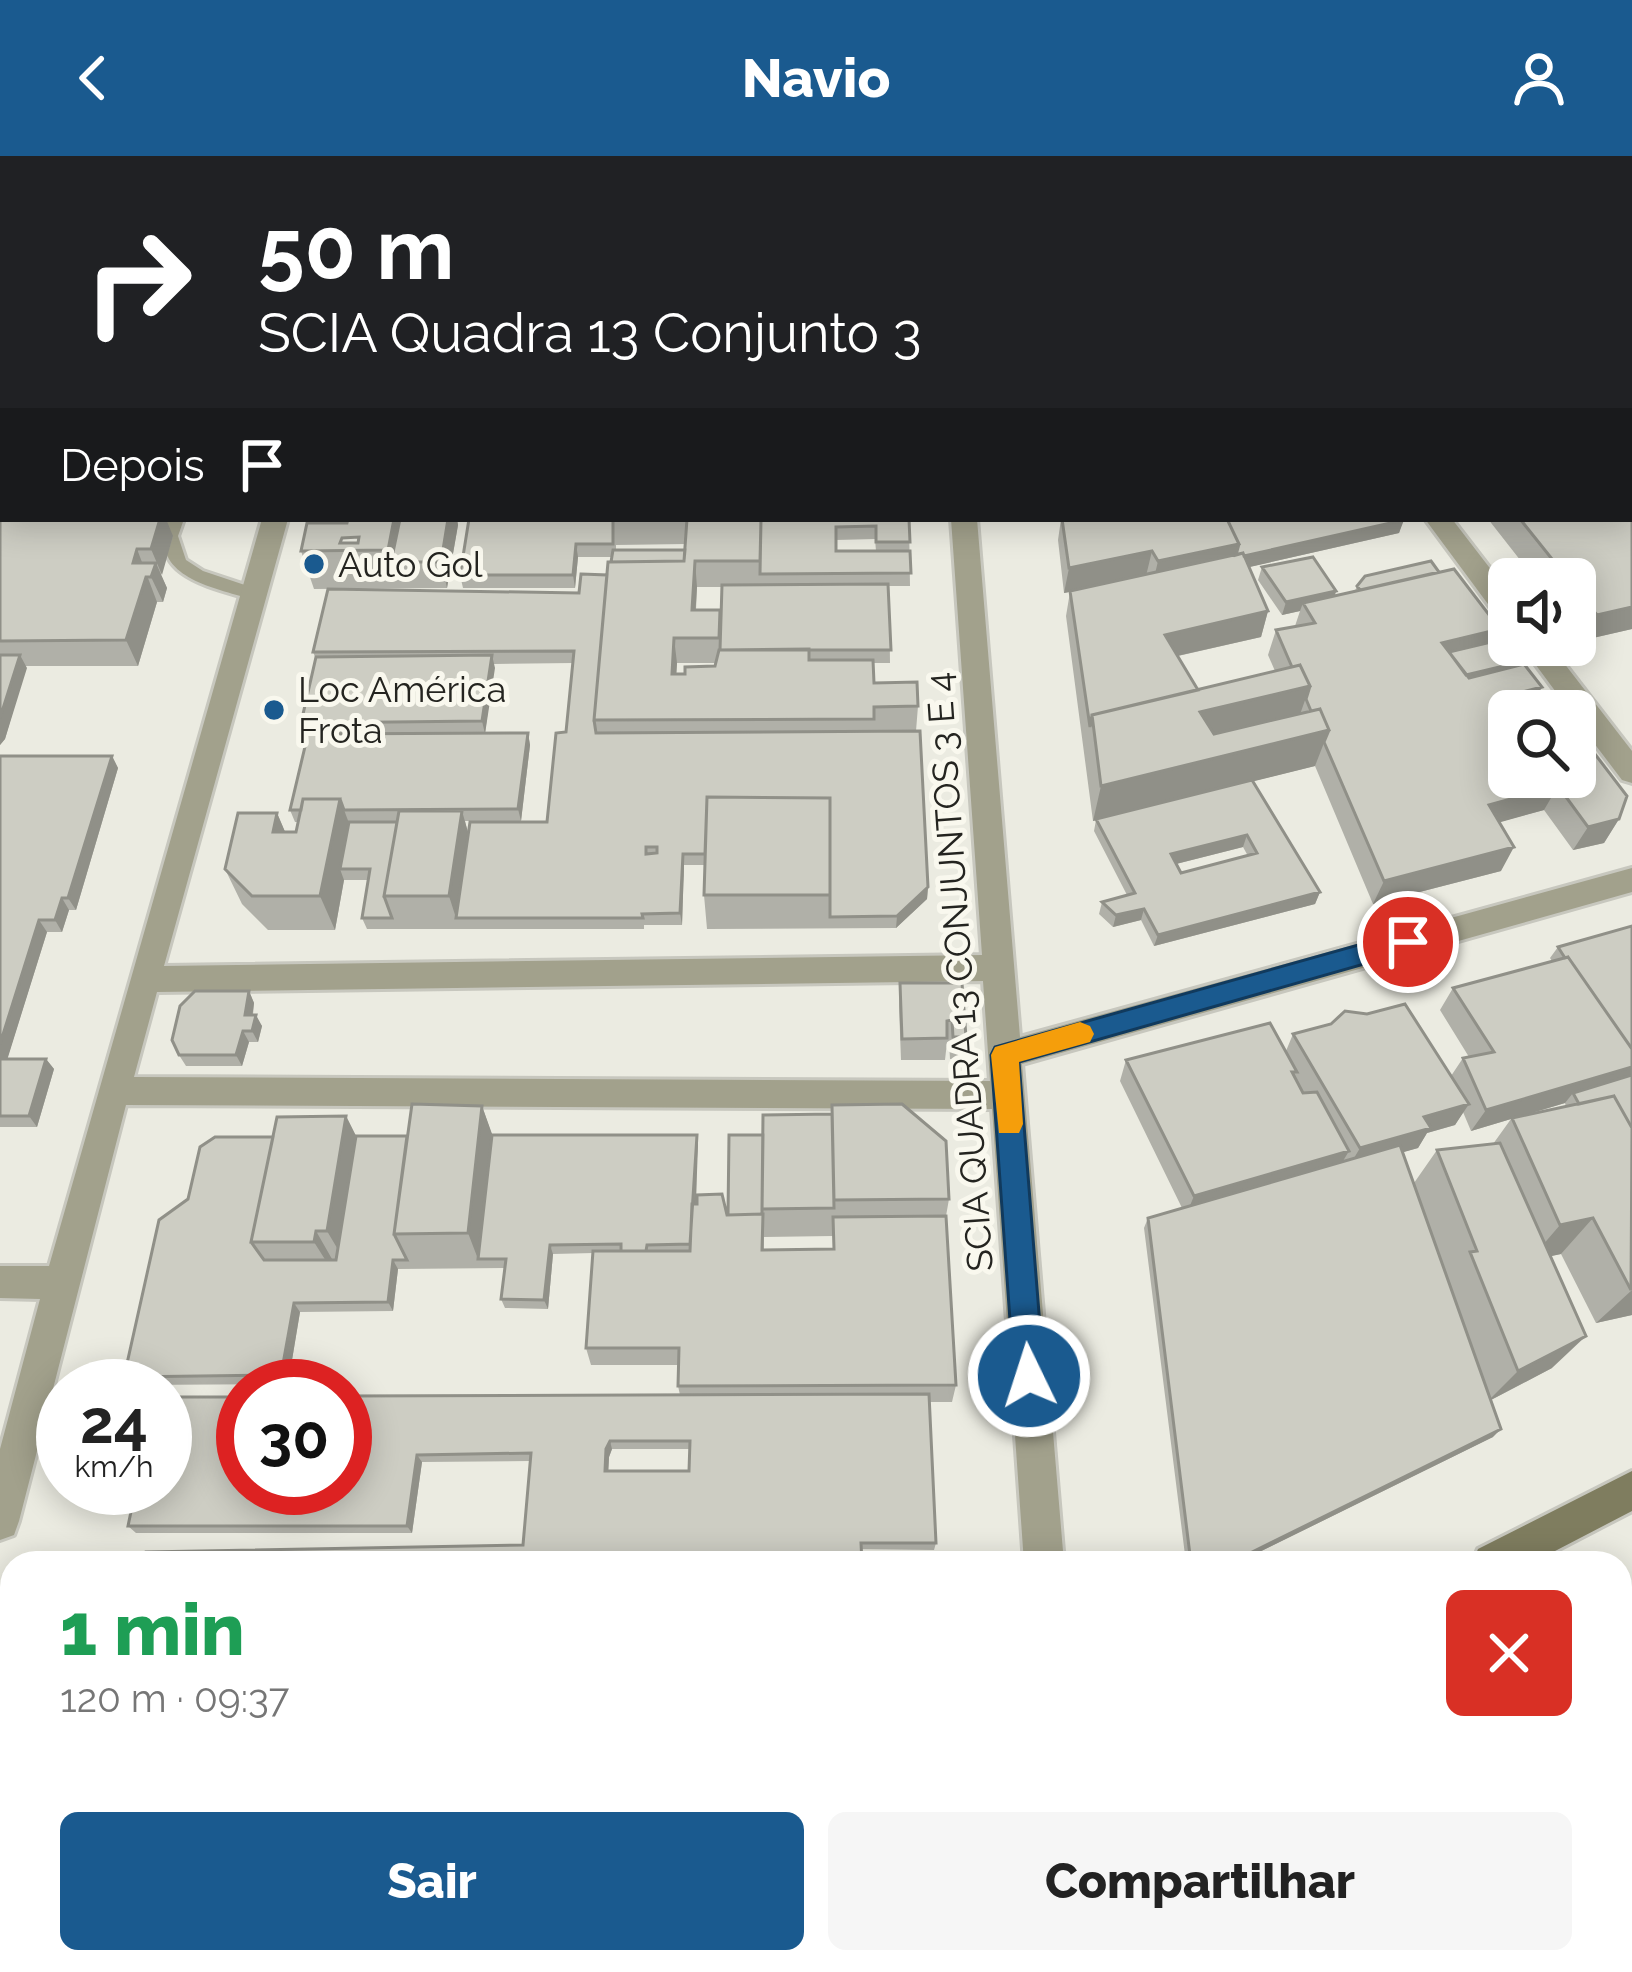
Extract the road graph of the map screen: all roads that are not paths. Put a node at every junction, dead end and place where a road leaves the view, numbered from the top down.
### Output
1 (175, 522) edge
2 (273, 522) edge
3 (964, 522) edge
4 (1440, 522) edge
5 (1488, 584) edge
6 (254, 594) junction
7 (1550, 666) edge
8 (1632, 772) edge
9 (1632, 880) edge
10 (998, 968) junction
11 (147, 979) junction
12 (1005, 1055) junction
13 (113, 1091) junction
14 (1007, 1095) junction
15 (0, 1282) edge
16 (61, 1283) junction
17 (1632, 1490) edge
18 (0, 1521) edge
19 (1043, 1551) edge
20 (1515, 1551) edge

1 - 6 lane
2 - 6 street
3 - 10 street, SCIA QUADRA 13 CONJUNTOS 3 E 4
4 - 5 street
6 - 11 street
7 - 8 street
9 - 12 street
10 - 11 street
10 - 12 street, SCIA QUADRA 13 CONJUNTOS 3 E 4
11 - 13 street
12 - 14 street, SCIA QUADRA 13 CONJUNTOS 3 E 4
13 - 14 street
13 - 16 street
14 - 19 street, SCIA QUADRA 13 CONJUNTOS 3 E 4
15 - 16 street
16 - 18 street
17 - 20 main road

